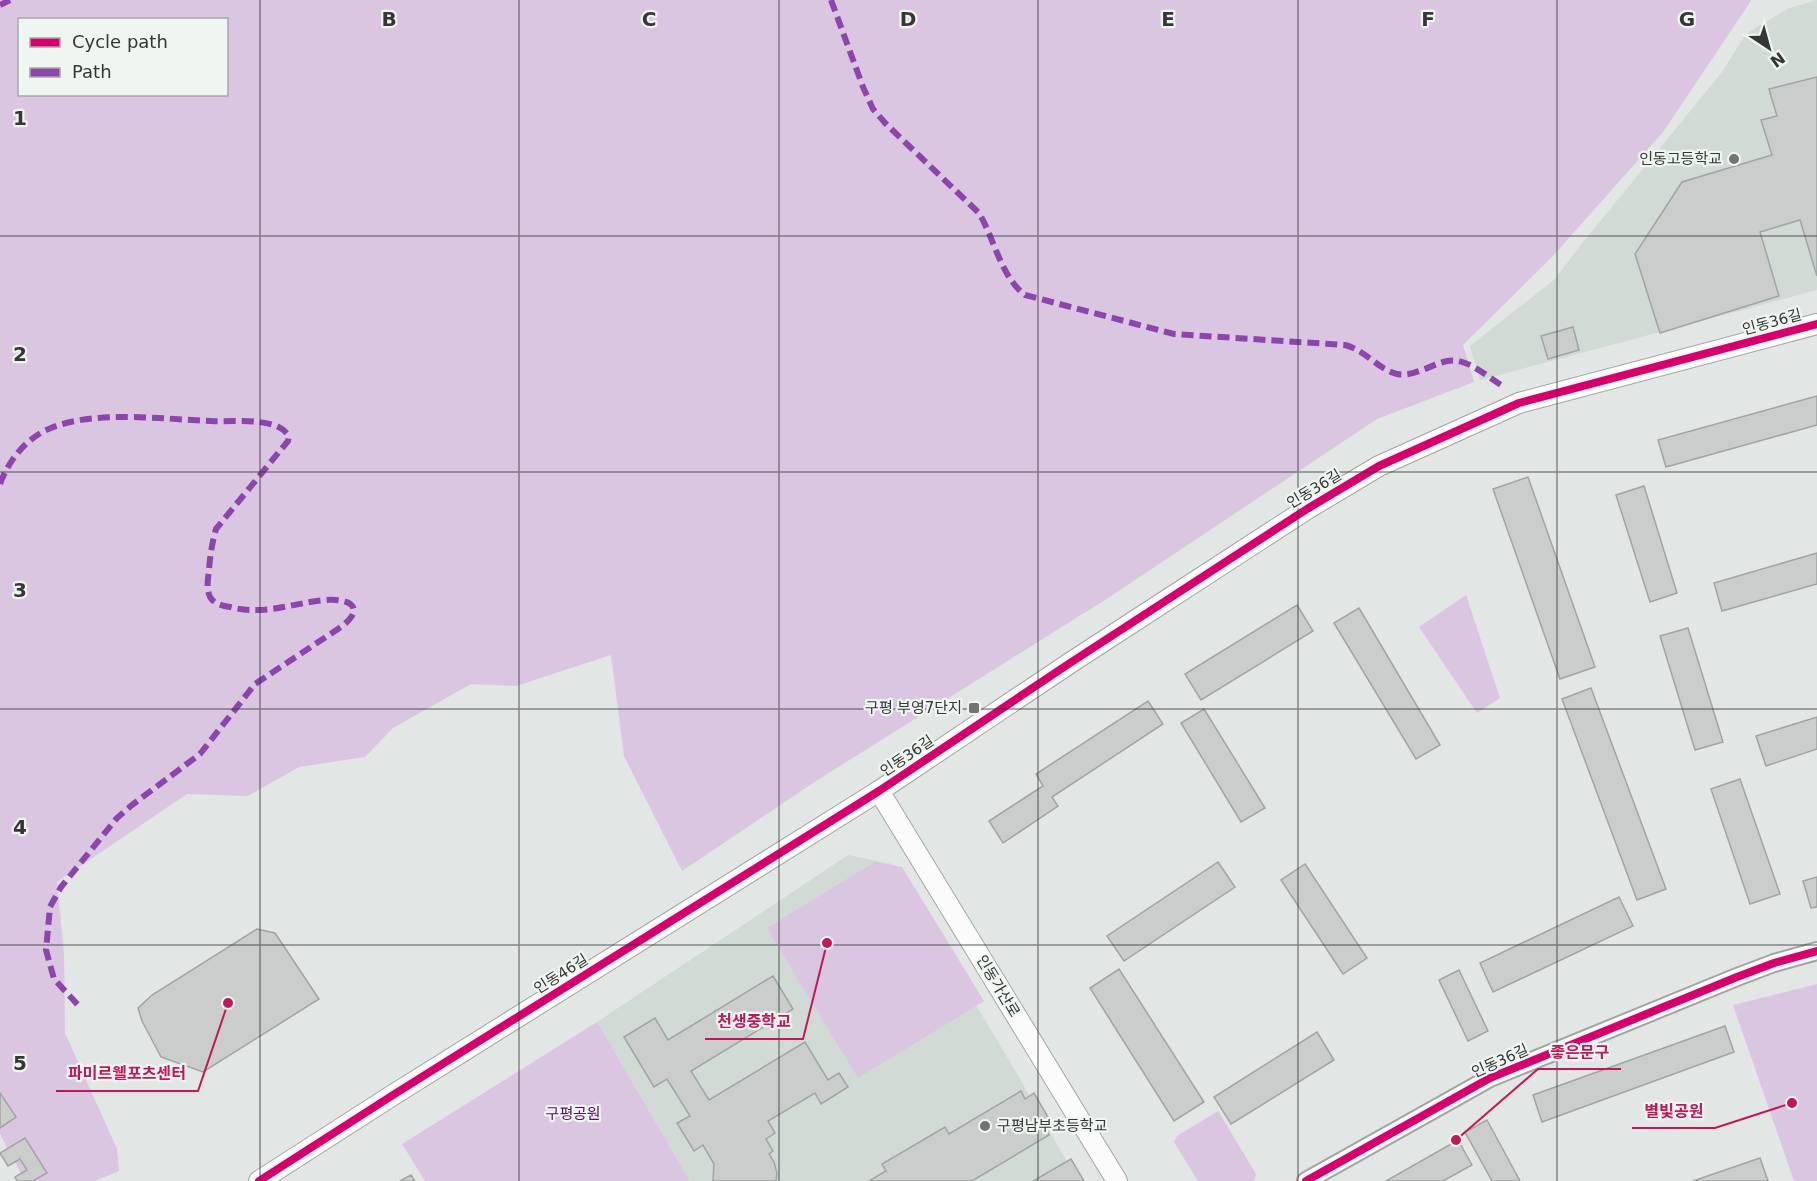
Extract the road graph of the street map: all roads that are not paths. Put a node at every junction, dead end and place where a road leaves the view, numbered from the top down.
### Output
1 (1817, 324) edge
2 (879, 791) junction
3 (1817, 951) edge
4 (259, 1181) edge
5 (1117, 1181) edge
6 (1306, 1181) edge

1 - 2 street, 인동36길
2 - 4 street, 인동46길
2 - 5 street, 인동가산로
3 - 6 street, 인동36길

